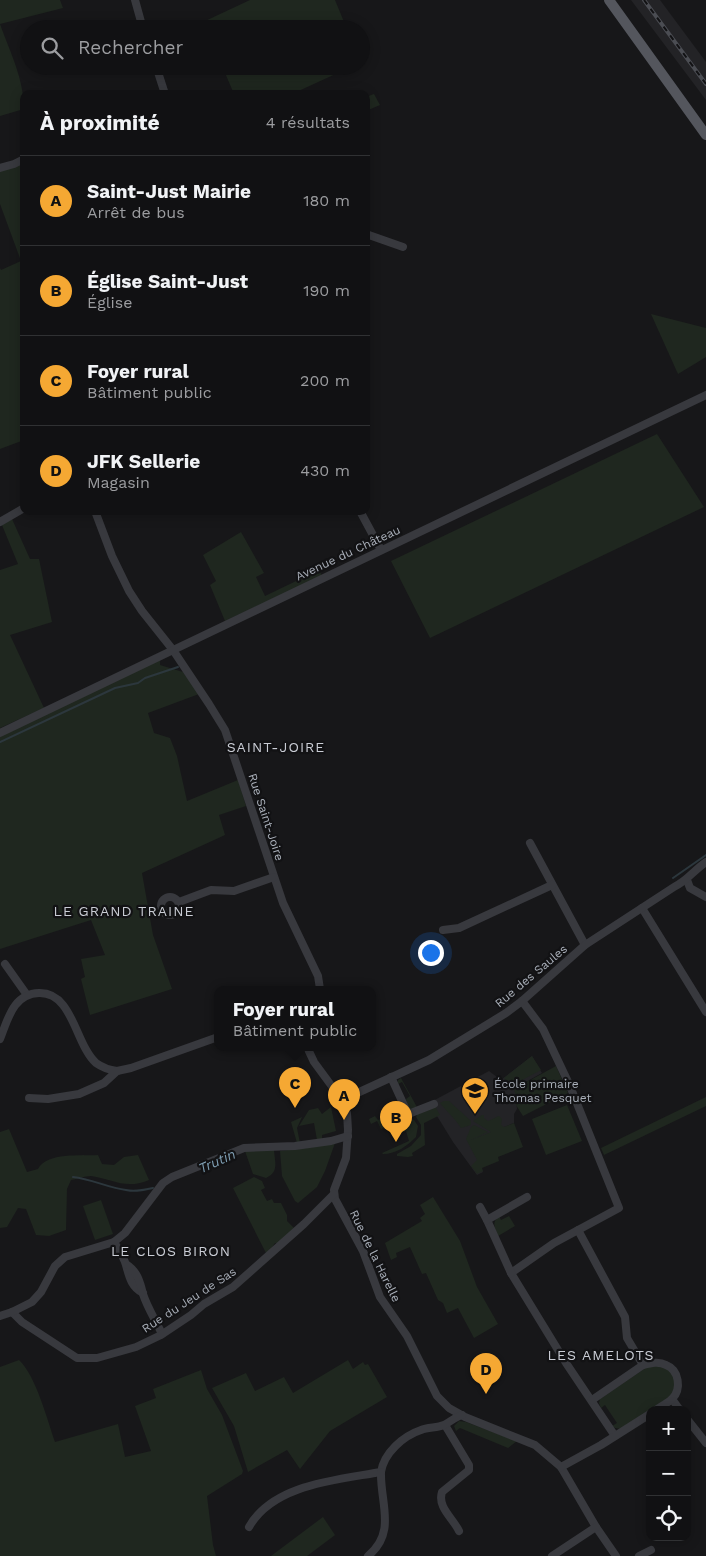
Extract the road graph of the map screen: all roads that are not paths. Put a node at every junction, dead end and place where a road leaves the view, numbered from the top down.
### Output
1 (135, 0) edge
2 (609, 0) edge
3 (141, 20) edge
4 (159, 75) edge
5 (164, 90) edge
6 (706, 135) edge
7 (20, 161) edge
8 (0, 168) edge
9 (370, 235) edge
10 (403, 247) dead end
11 (706, 395) edge
12 (20, 510) edge
13 (97, 515) edge
14 (362, 515) edge
15 (0, 522) edge
16 (381, 550) junction
17 (173, 650) junction
18 (0, 733) edge
19 (530, 844) dead end
20 (706, 862) edge
21 (274, 877) junction
22 (688, 880) junction
23 (552, 884) junction
24 (706, 897) edge
25 (179, 902) dead end
26 (642, 908) junction
27 (444, 930) dead end
28 (585, 945) junction
29 (5, 964) dead end
30 (320, 986) edge
31 (27, 995) junction
32 (522, 1001) junction
33 (706, 1012) edge
34 (214, 1038) edge
35 (0, 1039) edge
36 (309, 1051) edge
37 (117, 1071) junction
38 (391, 1078) junction
39 (29, 1098) dead end
40 (342, 1100) junction
41 (434, 1104) dead end
42 (348, 1136) junction
43 (334, 1194) junction
44 (527, 1197) dead end
45 (480, 1207) dead end
46 (488, 1220) junction
47 (578, 1230) junction
48 (114, 1242) junction
49 (511, 1272) junction
50 (12, 1312) junction
51 (0, 1316) edge
52 (162, 1334) junction
53 (643, 1365) junction
54 (672, 1399) junction
55 (592, 1400) junction
56 (446, 1405) junction
57 (662, 1406) edge
58 (677, 1406) edge
59 (462, 1415) junction
60 (646, 1417) edge
61 (447, 1424) junction
62 (691, 1424) edge
63 (615, 1436) junction
64 (706, 1444) edge
65 (560, 1467) junction
66 (381, 1472) junction
67 (249, 1527) dead end
68 (596, 1527) junction
69 (459, 1531) dead end
70 (651, 1550) dead end
71 (368, 1556) edge
72 (552, 1556) edge
73 (616, 1556) edge
74 (640, 1556) edge

1 - 3 street
2 - 6 main road
4 - 5 street
7 - 8 street
9 - 10 street
11 - 16 street, Avenue du Château
12 - 15 street
13 - 17 street, Rue Saint-Joire
14 - 16 street
16 - 17 street, Avenue du Château
17 - 18 street, Avenue du Château
17 - 21 street, Rue Saint-Joire
19 - 23 street
20 - 22 street, Rue des Saules
21 - 25 street
21 - 30 street, Rue Saint-Joire
22 - 24 street
22 - 26 street, Rue des Saules
23 - 27 street
23 - 28 street
26 - 28 street, Rue des Saules
26 - 33 street
28 - 32 street, Rue des Saules
29 - 31 street
31 - 35 street
31 - 37 street
32 - 38 street, Rue des Saules
32 - 47 street
34 - 37 street
36 - 40 street
37 - 39 street
38 - 40 street, Rue des Saules
38 - 41 street
40 - 42 street
42 - 43 street
42 - 48 street
43 - 52 street, Rue du Jeu de Sas
43 - 56 street, Rue de la Harelle
44 - 46 street
45 - 46 street
46 - 49 street
47 - 49 street
47 - 53 street
48 - 50 street
48 - 52 street
49 - 55 street
50 - 51 street
50 - 52 street, Rue du Jeu de Sas
53 - 54 street
53 - 55 street
54 - 57 street
54 - 58 street
55 - 63 street
56 - 59 street, Rue de la Harelle
56 - 61 street
59 - 61 street
59 - 65 street, Rue de la Harelle
60 - 63 street
61 - 66 street
61 - 69 street
62 - 64 street
63 - 65 street
65 - 68 street, Rue de la Harelle
66 - 67 street
66 - 71 street
68 - 72 street
68 - 73 street, Rue de la Harelle
70 - 74 street

